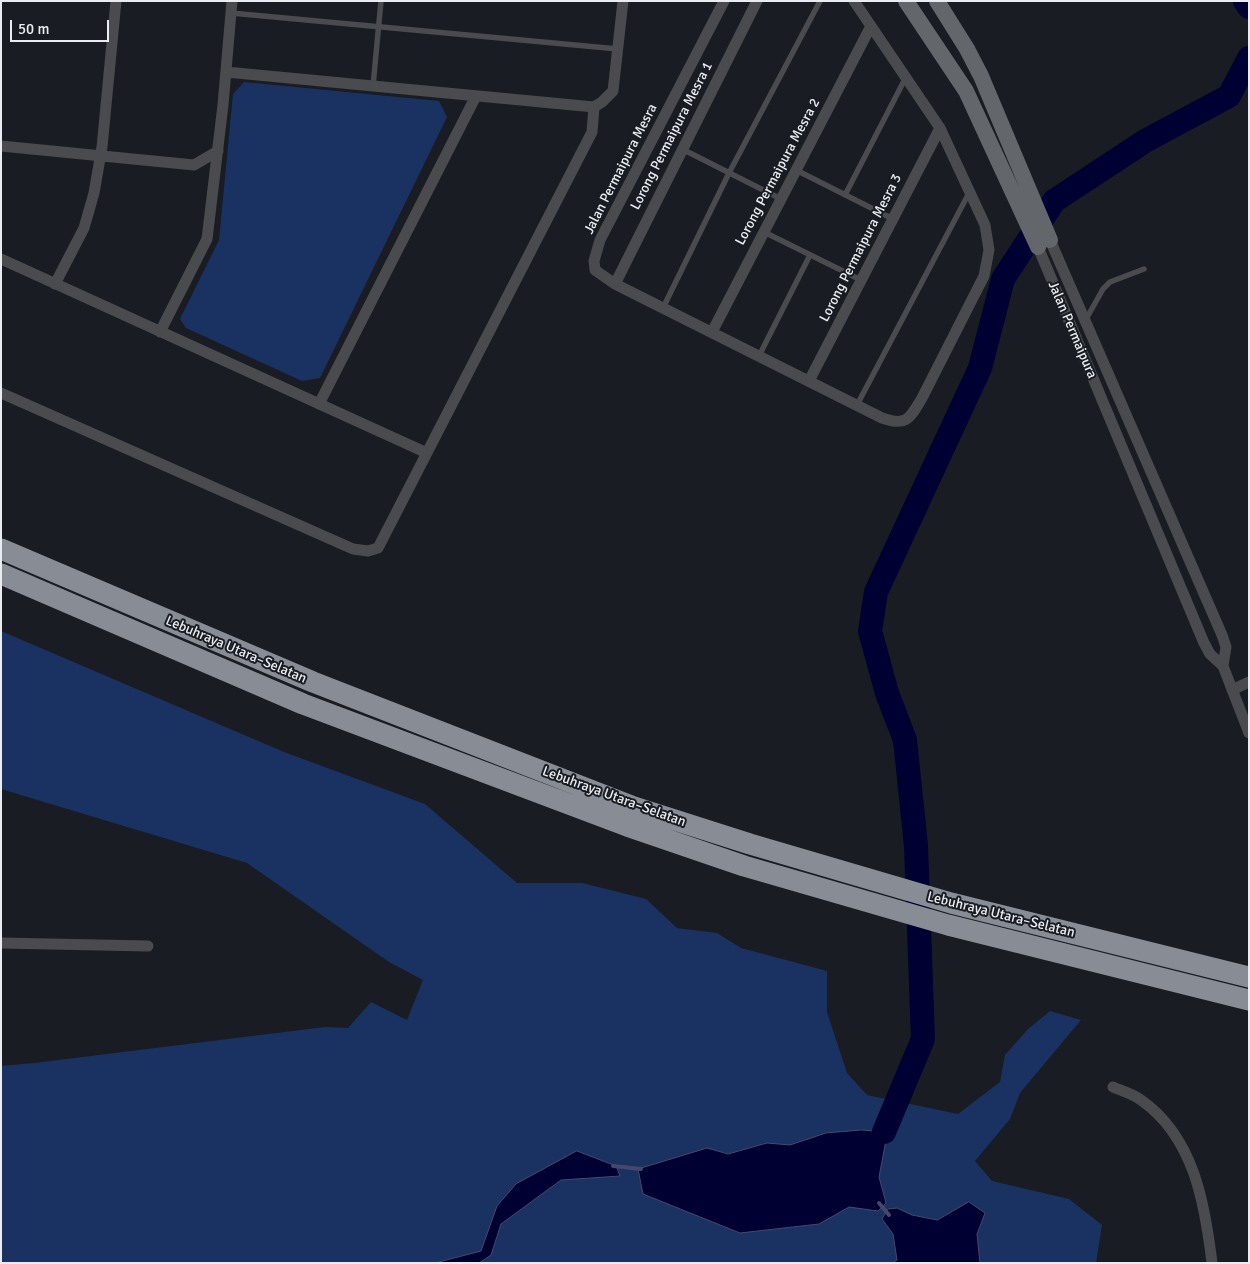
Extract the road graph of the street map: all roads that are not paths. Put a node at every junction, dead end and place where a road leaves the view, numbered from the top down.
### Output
1 (116, 1) edge
2 (380, 1) edge
3 (622, 1) edge
4 (724, 1) edge
5 (757, 1) edge
6 (820, 1) edge
7 (854, 1) edge
8 (906, 1) edge
9 (937, 1) edge
10 (231, 7) edge
11 (871, 26) junction
12 (378, 27) junction
13 (618, 50) junction
14 (226, 72) junction
15 (906, 75) junction
16 (373, 86) junction
17 (476, 96) junction
18 (594, 107) junction
19 (940, 128) junction
20 (1, 146) edge
21 (682, 149) junction
22 (218, 152) junction
23 (101, 156) junction
24 (796, 170) junction
25 (729, 173) junction
26 (1018, 186) junction
27 (970, 191) junction
28 (844, 194) junction
29 (781, 199) junction
30 (893, 219) junction
31 (764, 232) junction
32 (1044, 244) junction
33 (810, 255) junction
34 (1, 259) edge
35 (1144, 269) dead end
36 (862, 280) junction
37 (55, 284) junction
38 (615, 284) junction
39 (663, 308) junction
40 (1085, 321) junction
41 (160, 332) junction
42 (712, 332) junction
43 (759, 356) junction
44 (809, 381) junction
45 (1, 393) edge
46 (320, 404) junction
47 (857, 405) junction
48 (427, 453) junction
49 (1, 549) edge
50 (1, 574) edge
51 (1223, 666) junction
52 (1249, 682) edge
53 (1232, 690) junction
54 (1249, 733) edge
55 (1, 944) edge
56 (148, 946) dead end
57 (1249, 977) edge
58 (1249, 1000) edge
59 (1113, 1088) dead end
60 (1212, 1263) edge

1 - 23 street
2 - 12 lane
3 - 13 street
4 - 38 street, Jalan Permaipura Mesra
5 - 21 street, Lorong Permaipura Mesra 1
6 - 25 lane
7 - 11 street
8 - 26 main road, Jalan Permaipura
9 - 26 main road, Jalan Permaipura
10 - 12 lane
10 - 14 street
11 - 15 street
11 - 24 street, Lorong Permaipura Mesra 2
12 - 13 lane
12 - 16 lane
13 - 18 street
14 - 16 street
14 - 22 street
15 - 19 street
15 - 28 lane
16 - 17 street
17 - 18 street
17 - 46 street
18 - 48 street
19 - 27 street
19 - 30 street, Lorong Permaipura Mesra 3
20 - 23 street
21 - 25 lane
21 - 38 street, Lorong Permaipura Mesra 1
22 - 23 street
22 - 41 street
23 - 37 street
24 - 28 lane
24 - 29 street, Lorong Permaipura Mesra 2
25 - 29 lane
25 - 39 lane
26 - 32 main road, Jalan Permaipura
27 - 47 lane
27 - 47 street, Jalan Permaipura Mesra
28 - 30 lane
29 - 31 street, Lorong Permaipura Mesra 2
30 - 36 street, Lorong Permaipura Mesra 3
31 - 33 lane
31 - 42 street, Lorong Permaipura Mesra 2
32 - 40 street, Jalan Permaipura
32 - 51 street, Jalan Permaipura
33 - 36 lane
33 - 43 lane
34 - 37 street
35 - 40 lane
36 - 44 street, Lorong Permaipura Mesra 3
37 - 41 street
38 - 39 street, Jalan Permaipura Mesra
39 - 42 street, Jalan Permaipura Mesra
40 - 51 street, Jalan Permaipura
41 - 46 street
42 - 43 street, Jalan Permaipura Mesra
43 - 44 street, Jalan Permaipura Mesra
44 - 47 street, Jalan Permaipura Mesra
45 - 48 street
46 - 48 street
49 - 57 highway, Lebuhraya Utara–Selatan
50 - 58 highway, Lebuhraya Utara–Selatan
51 - 53 street, Jalan Permaipura
52 - 53 street
53 - 54 street, Jalan Permaipura
55 - 56 street
59 - 60 street

